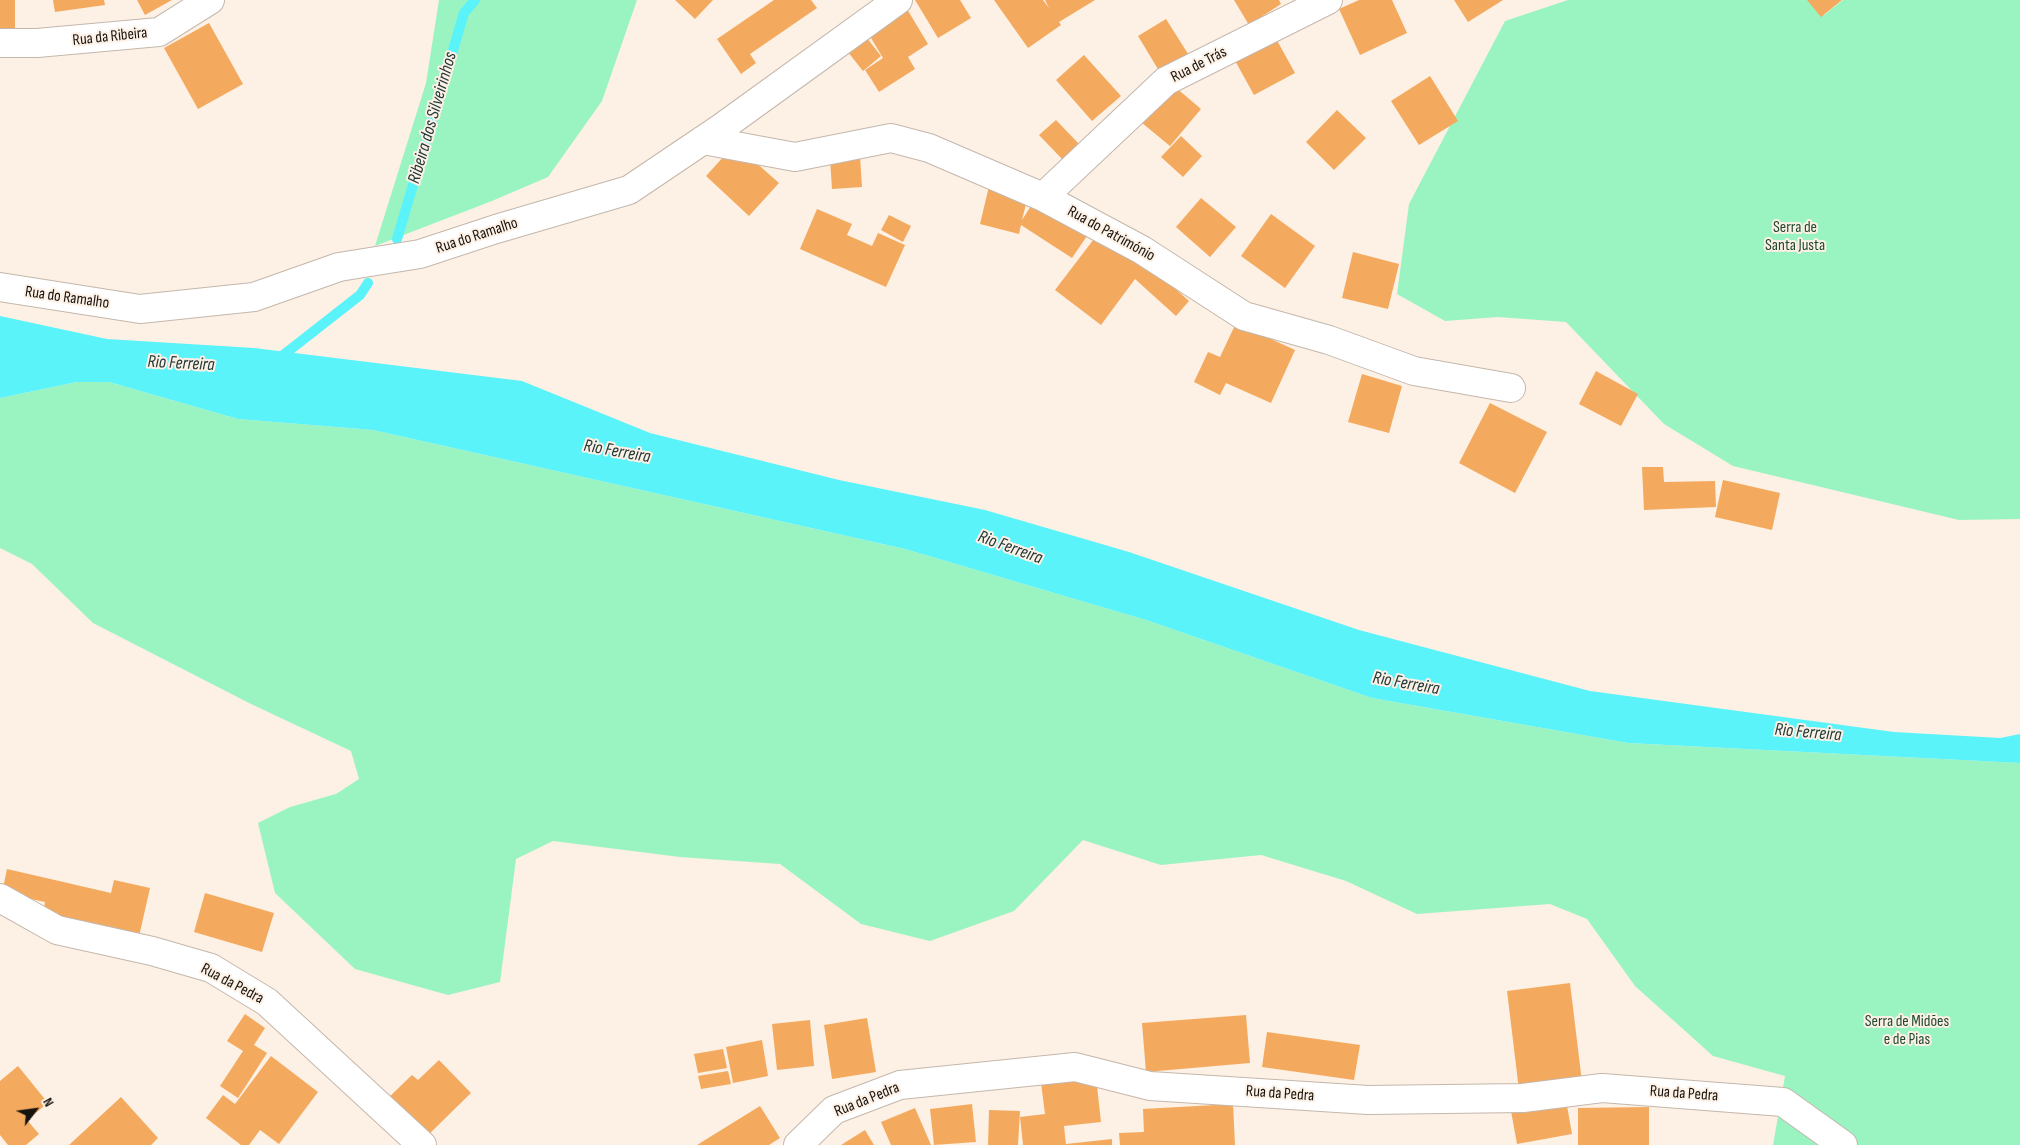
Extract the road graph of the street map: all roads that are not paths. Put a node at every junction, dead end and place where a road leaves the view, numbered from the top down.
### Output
1 (210, 0) edge
2 (898, 0) edge
3 (1328, 0) edge
4 (0, 43) edge
5 (703, 140) junction
6 (1043, 197) junction
7 (0, 287) edge
8 (1511, 388) dead end
9 (0, 898) edge
10 (422, 1145) edge
11 (798, 1145) edge
12 (1843, 1145) edge

1 - 4 street, Rua da Ribeira
2 - 5 street, Rua do Ramalho
3 - 6 street, Rua de Trás
5 - 6 street, Rua do Património
5 - 7 street, Rua do Ramalho
6 - 8 street, Rua do Património
9 - 10 street, Rua da Pedra
11 - 12 street, Rua da Pedra

